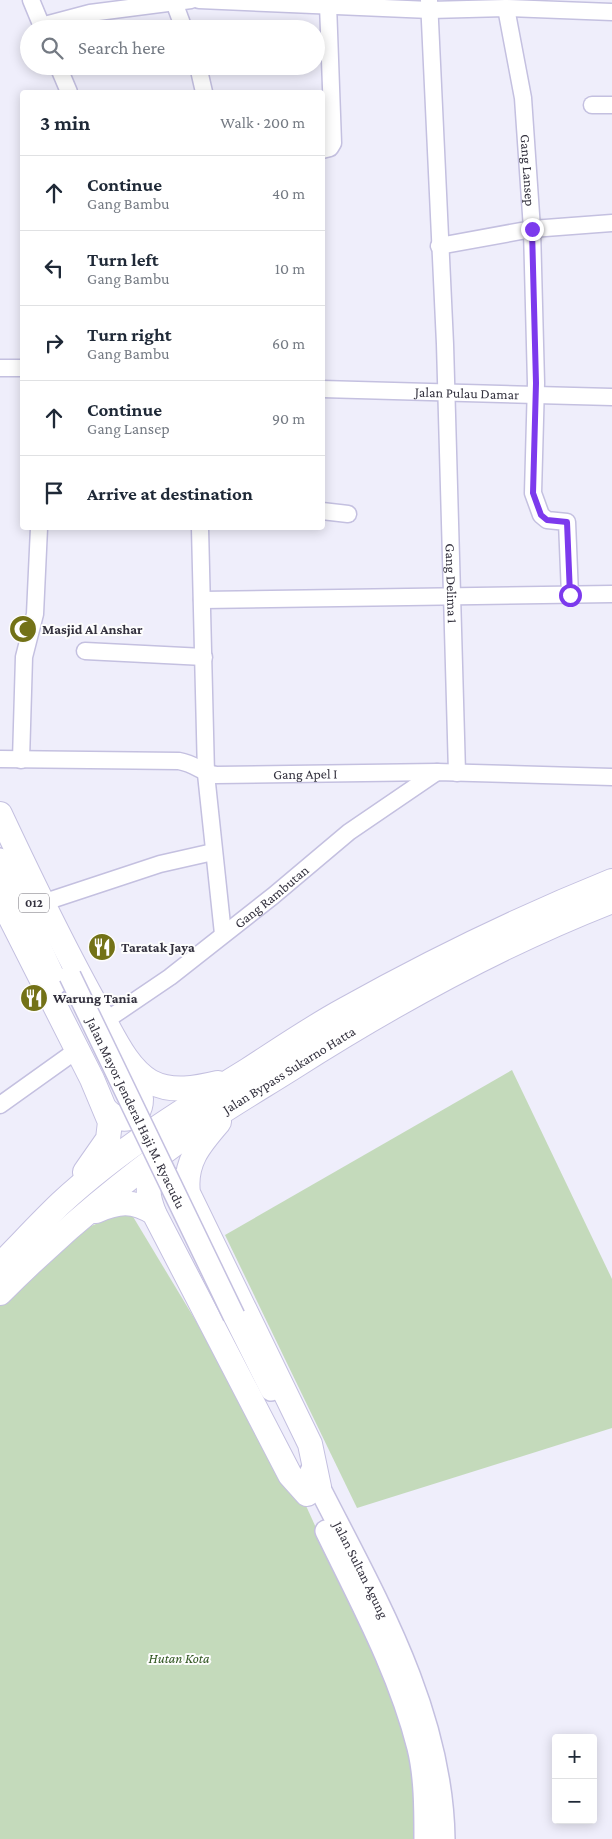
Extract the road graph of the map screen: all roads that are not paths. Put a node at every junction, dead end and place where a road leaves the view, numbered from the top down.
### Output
1 (31, 0) edge
2 (191, 0) edge
3 (199, 0) edge
4 (290, 1) edge
5 (146, 2) edge
6 (174, 2) junction
7 (328, 4) junction
8 (429, 5) edge
9 (506, 8) junction
10 (612, 12) edge
11 (39, 20) edge
12 (66, 20) edge
13 (181, 20) edge
14 (62, 75) edge
15 (200, 75) edge
16 (68, 90) edge
17 (204, 90) edge
18 (592, 105) dead end
19 (612, 105) edge
20 (325, 149) edge
21 (612, 223) edge
22 (532, 229) junction
23 (439, 246) junction
24 (0, 368) edge
25 (20, 368) edge
26 (325, 389) edge
27 (444, 392) junction
28 (535, 395) junction
29 (612, 397) edge
30 (325, 511) edge
31 (348, 514) dead end
32 (39, 530) edge
33 (200, 530) edge
34 (612, 594) edge
35 (452, 595) junction
36 (570, 595) junction
37 (202, 600) junction
38 (85, 651) dead end
39 (204, 657) junction
40 (0, 759) edge
41 (21, 760) junction
42 (438, 772) junction
43 (457, 773) junction
44 (206, 774) junction
45 (612, 777) edge
46 (0, 814) edge
47 (0, 829) edge
48 (213, 852) junction
49 (0, 859) edge
50 (612, 881) edge
51 (0, 890) edge
52 (612, 901) edge
53 (42, 902) junction
54 (5, 919) edge
55 (223, 934) junction
56 (64, 980) junction
57 (105, 1021) junction
58 (119, 1046) junction
59 (77, 1050) junction
60 (237, 1076) junction
61 (1, 1103) edge
62 (234, 1104) junction
63 (106, 1110) junction
64 (188, 1193) junction
65 (61, 1203) junction
66 (154, 1212) junction
67 (84, 1216) junction
68 (0, 1265) edge
69 (0, 1293) edge
70 (228, 1319) joint
71 (313, 1490) junction
72 (426, 1839) edge
73 (444, 1839) edge

1 - 11 street
2 - 6 street
3 - 4 street
4 - 7 street
5 - 6 street
5 - 12 street
6 - 13 street
7 - 8 street
7 - 20 street
8 - 9 street
8 - 23 street, Gang Delima 1
9 - 10 street
9 - 22 street, Gang Lansep
14 - 16 street
15 - 17 street
18 - 19 street
21 - 22 street
22 - 23 street
22 - 28 street, Gang Lansep
23 - 27 street, Gang Delima 1
24 - 25 street
26 - 27 street, Jalan Pulau Damar
27 - 28 street, Jalan Pulau Damar
27 - 35 street, Gang Delima 1
28 - 29 street, Jalan Pulau Damar
28 - 36 street, Gang Lansep
30 - 31 street
32 - 41 street
33 - 37 street
34 - 36 street
35 - 36 street
35 - 37 street
35 - 43 street, Gang Delima 1
37 - 39 street
38 - 39 street
39 - 44 street
40 - 41 street, Gang Apel I
41 - 44 street, Gang Apel I
42 - 43 street, Gang Apel I
42 - 44 street, Gang Apel I
42 - 55 street, Gang Rambutan
43 - 45 street, Gang Apel I
44 - 48 street
46 - 53 highway
47 - 56 main road, Jalan Mayor Jenderal Haji M. Ryacudu / 012
48 - 53 street
48 - 55 street
49 - 56 main road, Jalan Mayor Jenderal Haji M. Ryacudu / 012
50 - 60 highway, Jalan Bypass Sukarno Hatta
51 - 54 highway
52 - 62 highway, Jalan Bypass Sukarno Hatta
53 - 57 highway
54 - 59 highway
55 - 57 street, Gang Rambutan
56 - 70 main road, Jalan Mayor Jenderal Haji M. Ryacudu, bridge
57 - 58 highway
58 - 60 highway
58 - 63 highway
59 - 61 street
59 - 63 highway
60 - 65 highway, Jalan Bypass Sukarno Hatta
62 - 64 highway
62 - 67 highway, Jalan Bypass Sukarno Hatta
63 - 65 highway
64 - 66 highway
64 - 71 highway
65 - 68 highway, Jalan Bypass Sukarno Hatta
66 - 67 highway
66 - 71 highway
67 - 69 highway, Jalan Bypass Sukarno Hatta
70 - 71 main road, Jalan Sultan Agung
71 - 72 main road, Jalan Sultan Agung
71 - 73 main road, Jalan Sultan Agung

